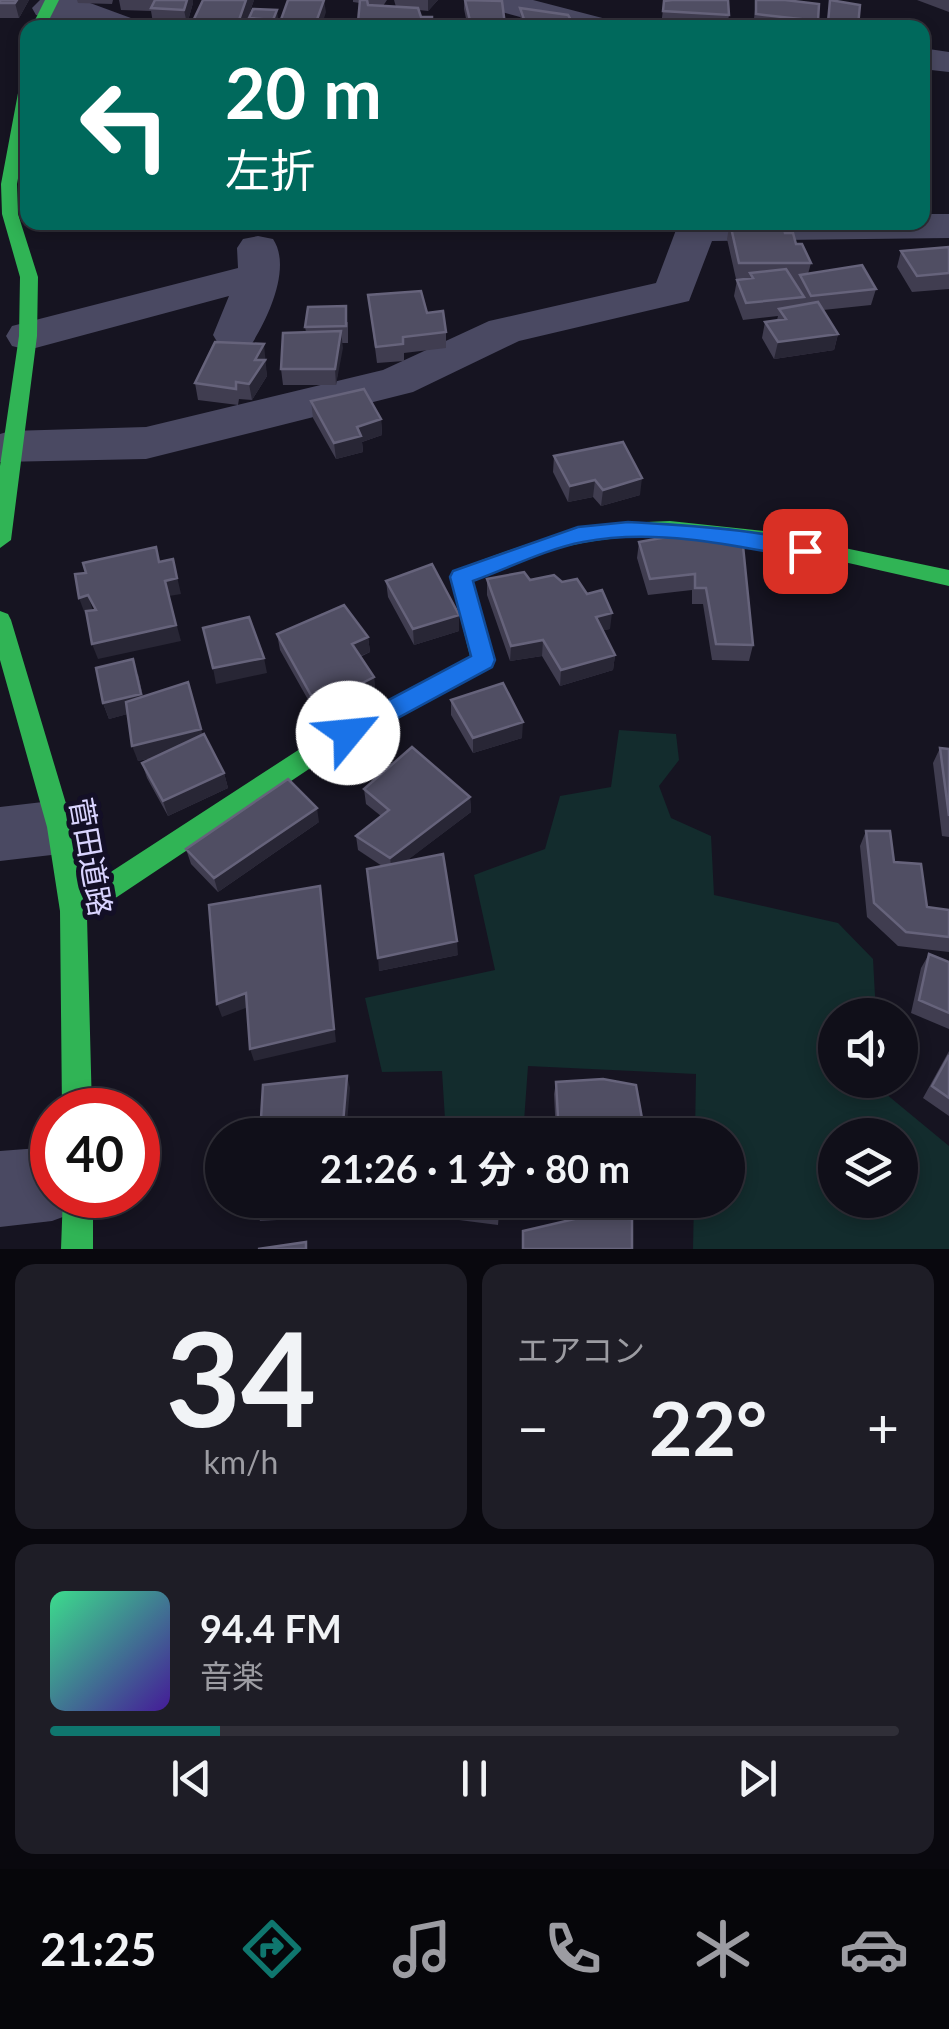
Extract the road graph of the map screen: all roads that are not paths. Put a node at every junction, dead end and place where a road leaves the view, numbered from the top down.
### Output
1 (495, 0) edge
2 (46, 12) edge
3 (106, 20) edge
4 (571, 20) edge
5 (20, 107) edge
6 (7, 157) edge
7 (695, 230) edge
8 (235, 335) dead end
9 (28, 336) junction
10 (5, 465) edge
11 (0, 540) edge
12 (949, 578) edge
13 (0, 620) edge
14 (60, 827) junction
15 (0, 834) edge
16 (72, 911) junction
17 (76, 1088) edge
18 (30, 1186) edge
19 (0, 1189) edge
20 (78, 1218) edge
21 (77, 1249) edge

1 - 4 street
2 - 3 street
5 - 6 street
6 - 9 street
7 - 10 street
8 - 9 street
9 - 10 street
10 - 11 street
12 - 16 street
13 - 14 street, 菅田道路
14 - 15 street
14 - 16 street, 菅田道路
16 - 17 street, 菅田道路
18 - 19 street
20 - 21 street

